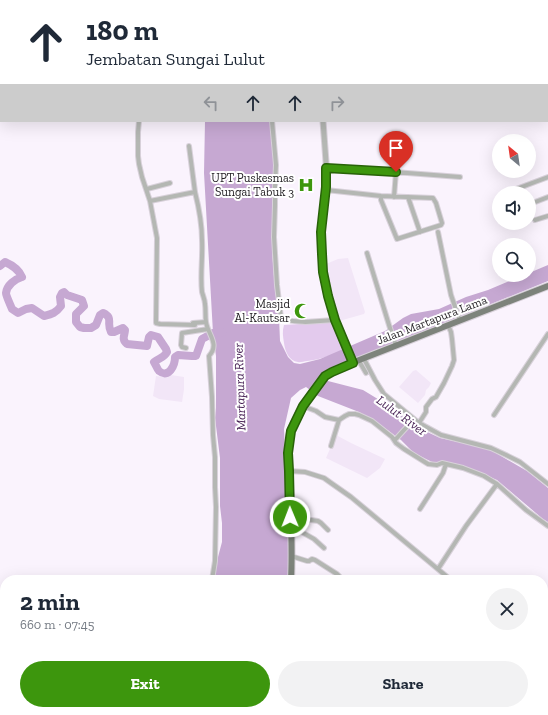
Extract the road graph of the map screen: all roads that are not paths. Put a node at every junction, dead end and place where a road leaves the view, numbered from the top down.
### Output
1 (139, 122) edge
2 (272, 122) edge
3 (322, 122) edge
4 (189, 146) dead end
5 (326, 168) junction
6 (396, 172) junction
7 (460, 177) dead end
8 (548, 177) edge
9 (170, 183) dead end
10 (524, 186) edge
11 (147, 189) junction
12 (326, 190) junction
13 (195, 192) junction
14 (381, 196) junction
15 (394, 197) junction
16 (408, 197) junction
17 (548, 197) edge
18 (150, 201) junction
19 (536, 202) edge
20 (548, 216) edge
21 (536, 220) edge
22 (420, 232) junction
23 (438, 232) dead end
24 (367, 254) dead end
25 (547, 288) edge
26 (335, 320) junction
27 (459, 320) junction
28 (206, 322) junction
29 (289, 322) dead end
30 (306, 322) junction
31 (189, 324) junction
32 (195, 325) dead end
33 (448, 325) junction
34 (209, 331) junction
35 (548, 334) edge
36 (396, 345) junction
37 (186, 348) dead end
38 (357, 361) junction
39 (366, 373) dead end
40 (303, 406) junction
41 (494, 415) dead end
42 (339, 420) junction
43 (413, 420) junction
44 (419, 423) junction
45 (395, 440) junction
46 (331, 446) dead end
47 (446, 464) junction
48 (289, 471) junction
49 (497, 484) junction
50 (548, 484) edge
51 (420, 509) dead end
52 (290, 517) junction
53 (291, 526) junction
54 (548, 526) edge
55 (328, 530) dead end
56 (324, 548) dead end
57 (291, 556) junction
58 (438, 569) junction
59 (213, 575) edge
60 (291, 575) edge
61 (337, 575) edge
62 (445, 575) edge

1 - 11 street
2 - 30 street
3 - 5 street
4 - 13 street
5 - 6 street
5 - 12 street
6 - 7 street
6 - 15 street
8 - 10 street
9 - 11 street
11 - 18 street
12 - 14 street
12 - 26 street
13 - 18 street
13 - 28 street
14 - 15 street
14 - 22 street
15 - 16 street
16 - 22 street
16 - 22 street
17 - 19 street
18 - 31 street
20 - 21 street
23 - 27 street
24 - 36 street
25 - 27 main road, Jalan Martapura Lama
26 - 30 street
26 - 38 street
27 - 33 main road, Jalan Martapura Lama
28 - 31 street
28 - 34 street
29 - 30 street
31 - 32 street
33 - 36 main road, Jalan Martapura Lama
33 - 44 street
34 - 37 street
34 - 59 street
35 - 41 street
36 - 38 main road, Jalan Martapura Lama
38 - 39 street
38 - 40 main road, Jalan Martapura Lama
38 - 43 street
40 - 42 street
40 - 48 main road
42 - 45 street
42 - 46 street
43 - 44 street
43 - 45 street
44 - 50 street
45 - 47 street
47 - 49 street
47 - 51 street
48 - 52 main road
48 - 58 street
49 - 54 street
49 - 58 street
52 - 53 main road
52 - 55 street
53 - 56 street
53 - 57 main road
57 - 60 main road
57 - 61 street
58 - 62 street

